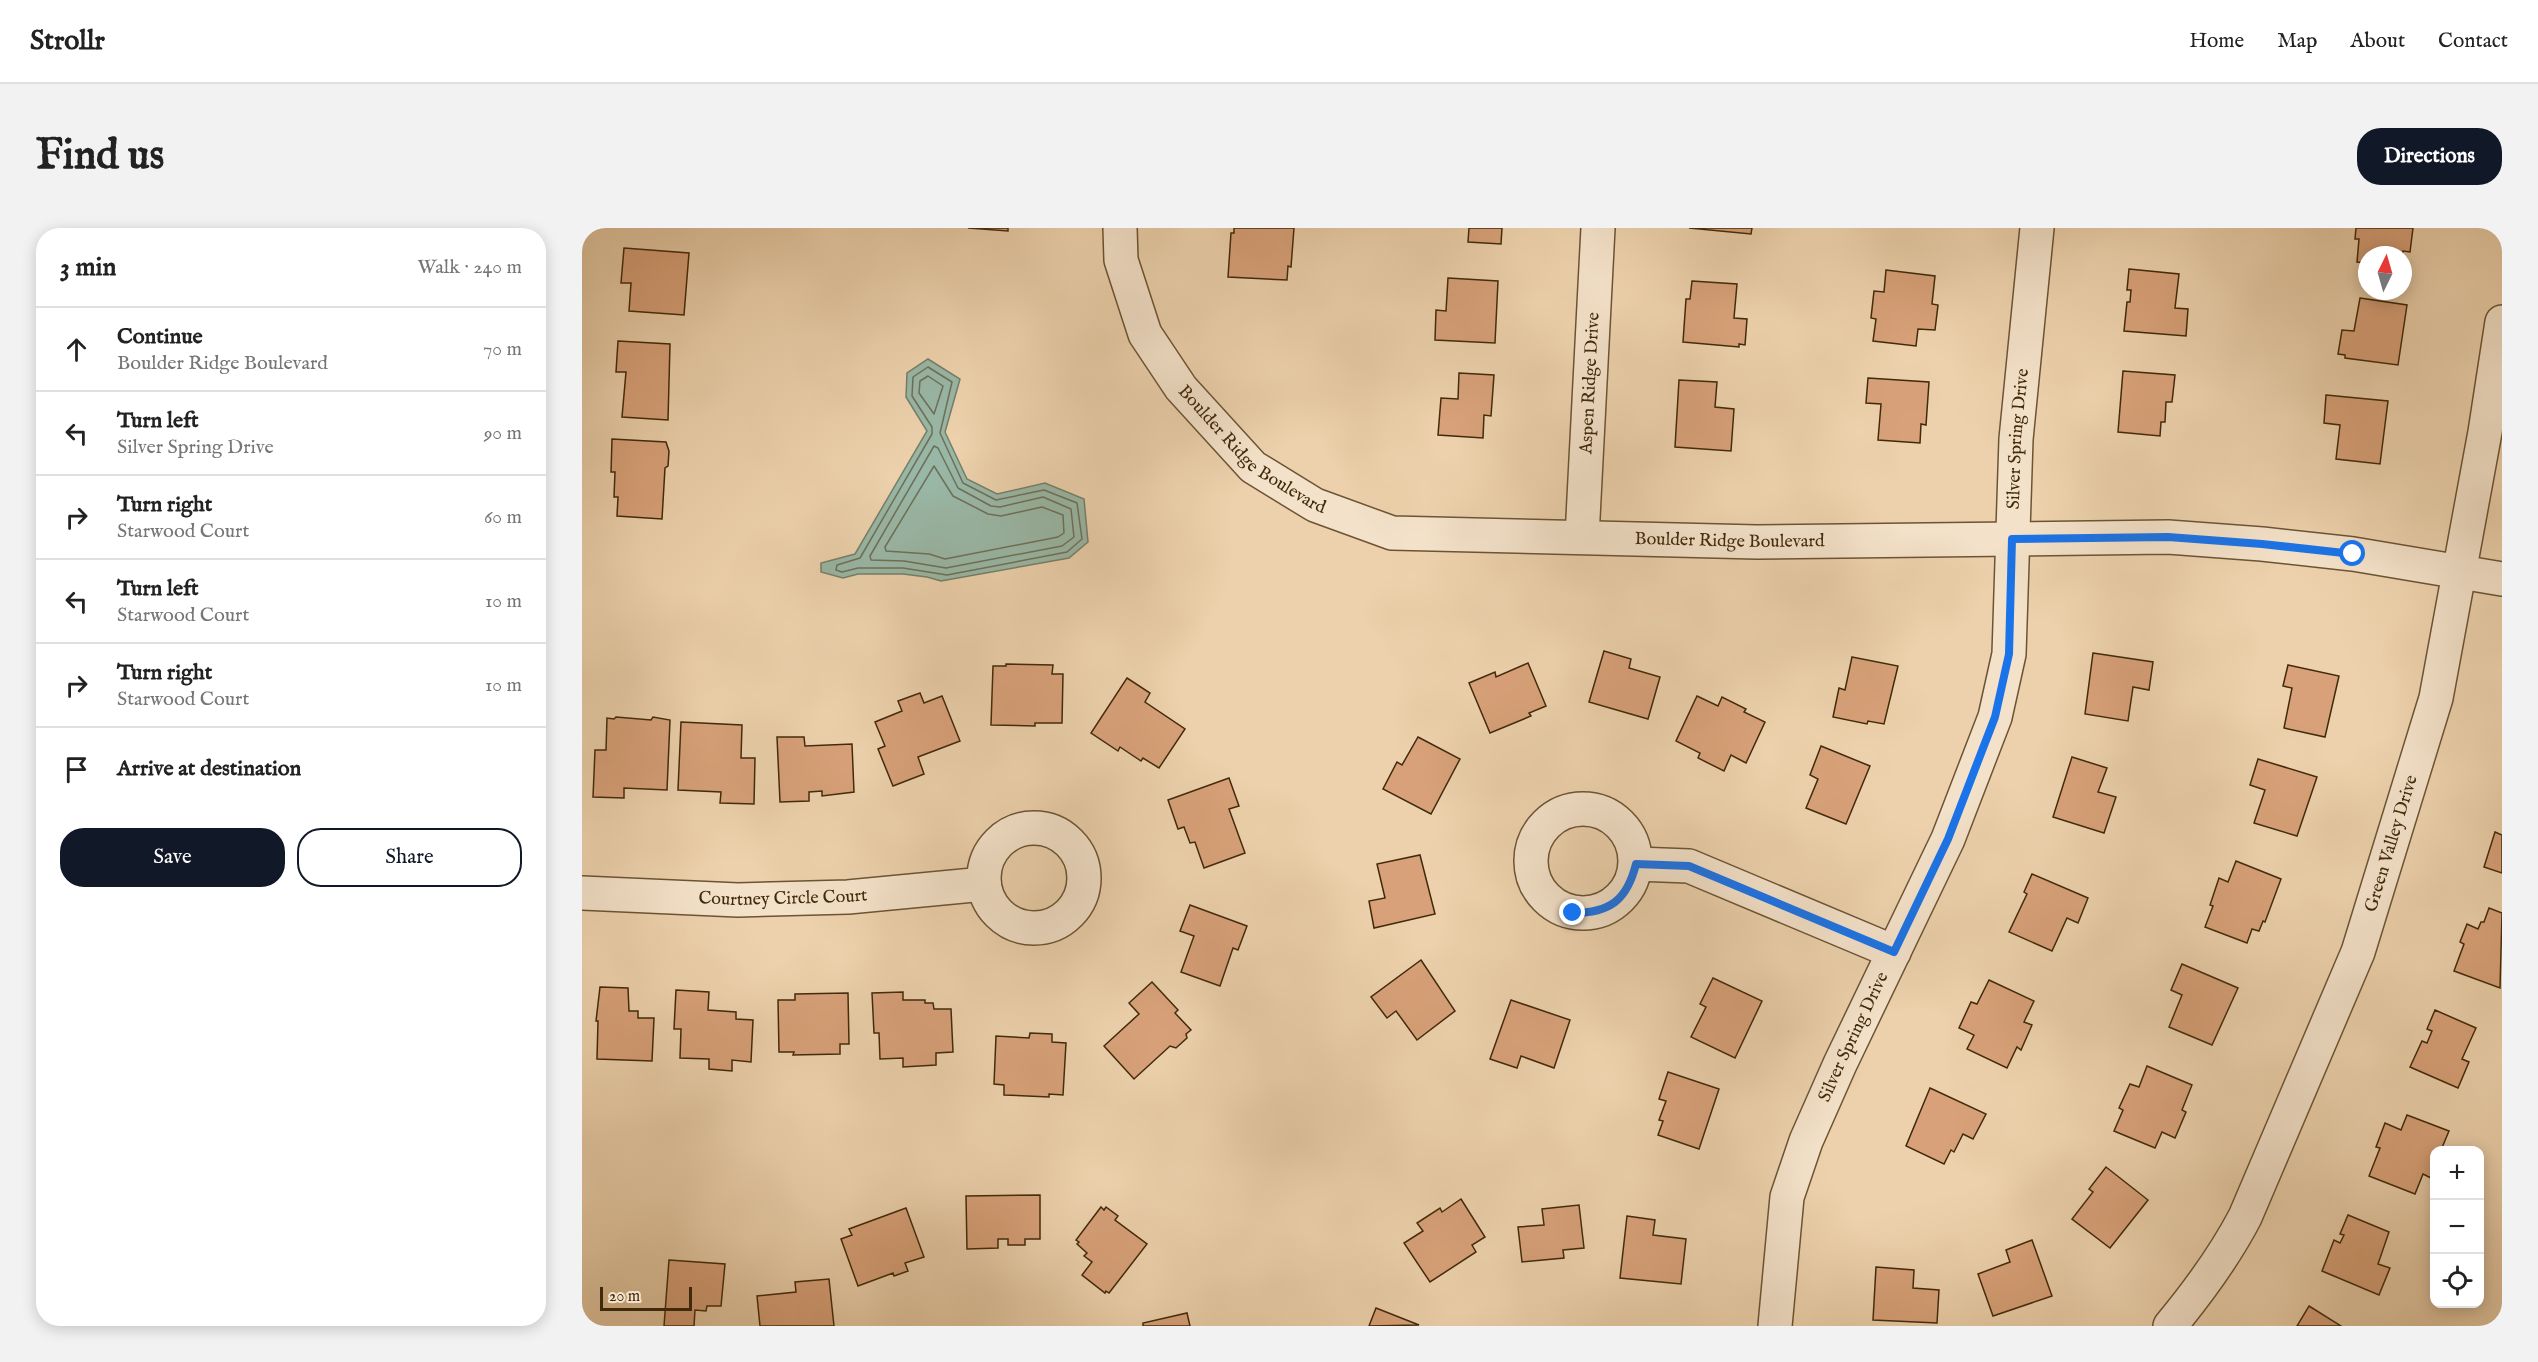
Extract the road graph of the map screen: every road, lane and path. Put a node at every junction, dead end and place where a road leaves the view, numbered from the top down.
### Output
1 (1120, 228) edge
2 (1598, 228) edge
3 (2037, 228) edge
4 (2502, 322) edge
5 (1582, 537) junction
6 (2012, 539) junction
7 (2460, 572) junction
8 (2502, 579) edge
9 (1636, 864) dead end
10 (984, 884) dead end
11 (582, 893) edge
12 (1894, 952) junction
13 (1775, 1326) edge
14 (2170, 1326) edge

1 - 5 street, Boulder Ridge Boulevard
2 - 5 street, Aspen Ridge Drive
3 - 6 street, Silver Spring Drive
4 - 7 street, Green Valley Drive
5 - 6 street, Boulder Ridge Boulevard
6 - 7 street, Boulder Ridge Boulevard
6 - 12 street, Silver Spring Drive
7 - 8 street, Boulder Ridge Boulevard
7 - 14 street, Green Valley Drive
9 - 12 street
10 - 11 street, Courtney Circle Court
12 - 13 street, Silver Spring Drive

